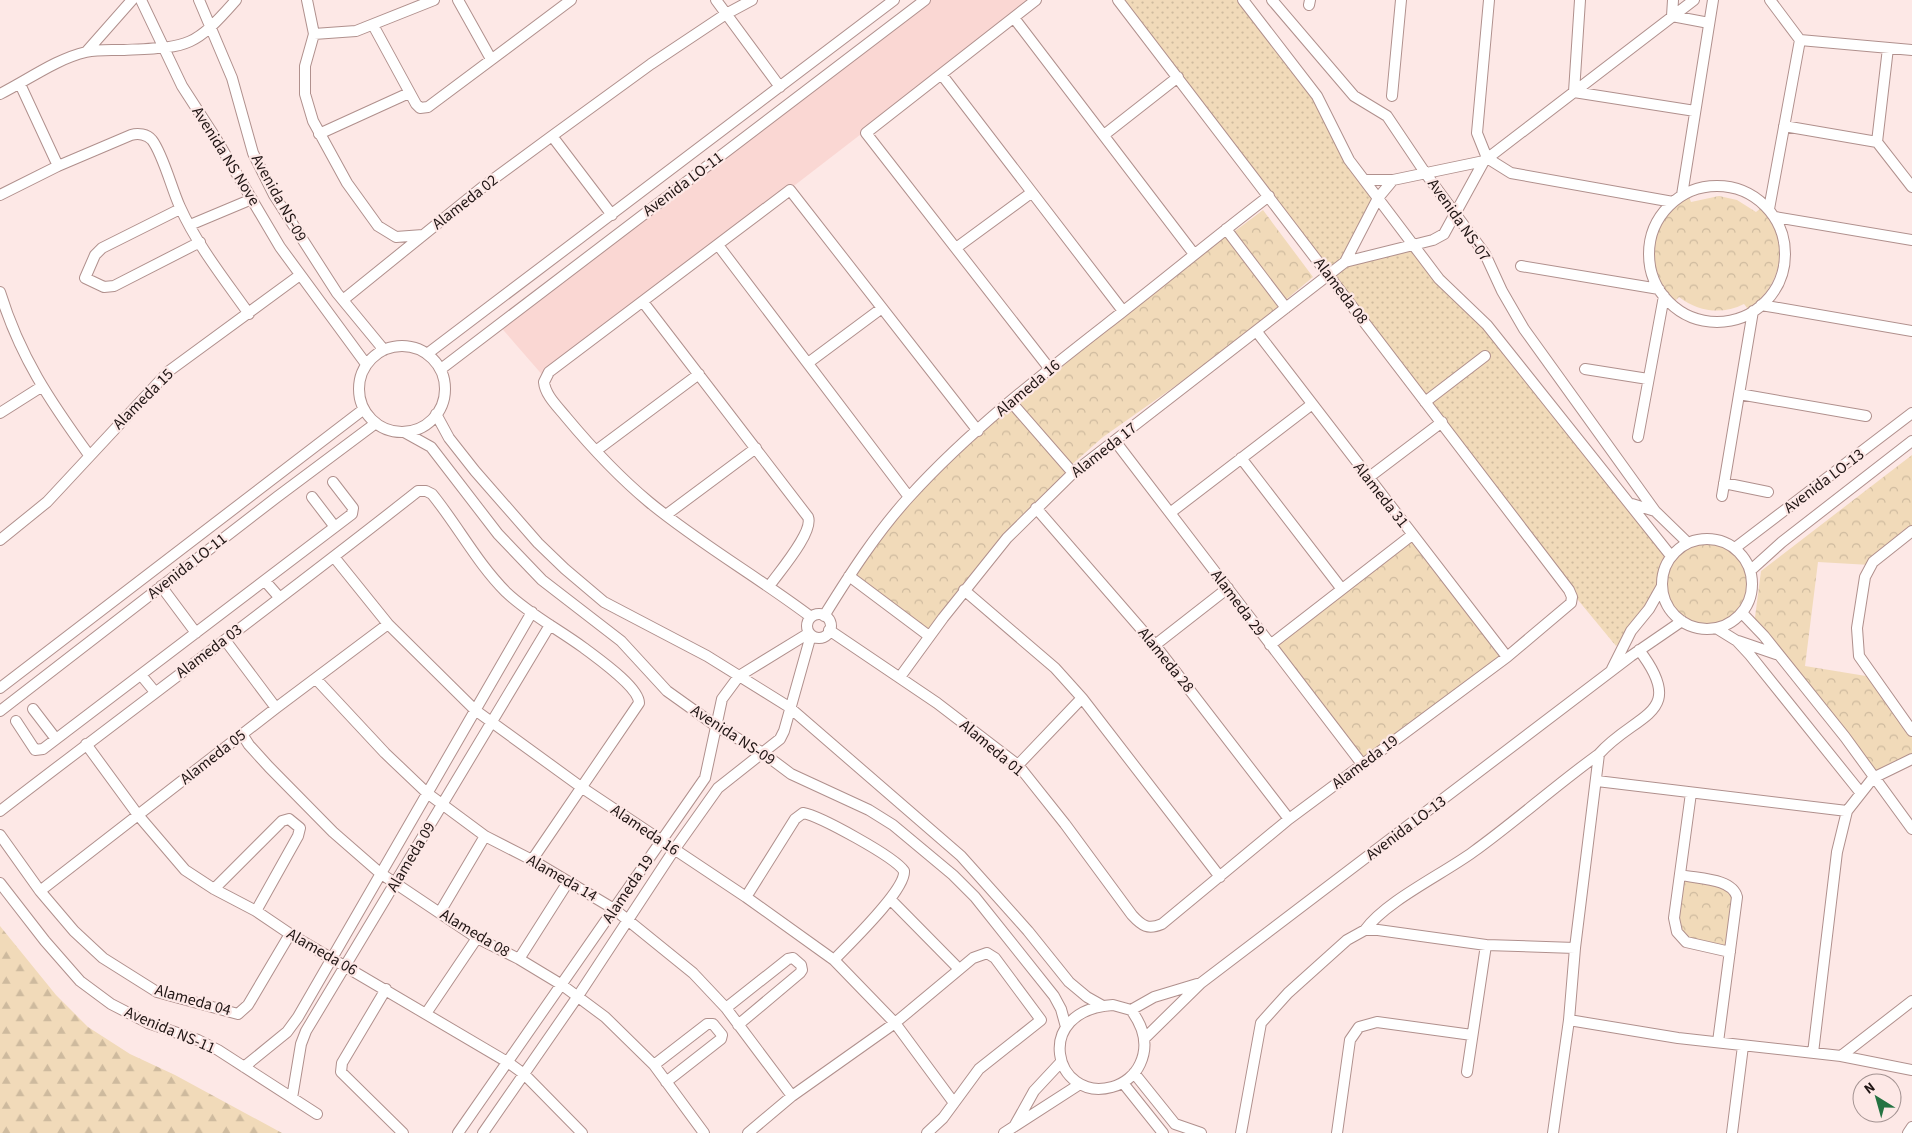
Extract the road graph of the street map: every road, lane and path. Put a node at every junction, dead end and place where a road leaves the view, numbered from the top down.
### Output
1 (132, 0) edge
2 (141, 0) edge
3 (199, 0) edge
4 (236, 0) edge
5 (307, 0) edge
6 (434, 0) edge
7 (458, 0) edge
8 (571, 0) edge
9 (716, 0) edge
10 (752, 0) edge
11 (894, 0) edge
12 (925, 0) edge
13 (1036, 0) edge
14 (1118, 0) edge
15 (1243, 0) edge
16 (1272, 0) edge
17 (1402, 0) edge
18 (1489, 0) edge
19 (1580, 0) edge
20 (1673, 0) edge
21 (1693, 0) edge
22 (1713, 0) edge
23 (1770, 0) edge
24 (726, 14) junction
25 (1672, 16) junction
26 (1014, 18) junction
27 (373, 24) junction
28 (1709, 24) junction
29 (212, 27) junction
30 (314, 34) junction
31 (1800, 40) junction
32 (164, 48) junction
33 (1888, 48) junction
34 (1912, 50) edge
35 (87, 51) junction
36 (491, 60) junction
37 (942, 75) junction
38 (1178, 77) junction
39 (20, 84) junction
40 (780, 87) junction
41 (1574, 92) junction
42 (409, 93) junction
43 (0, 94) edge
44 (1392, 96) dead end
45 (1695, 111) junction
46 (1784, 126) junction
47 (319, 134) junction
48 (1104, 135) junction
49 (552, 136) junction
50 (1877, 142) junction
51 (1485, 159) junction
52 (58, 166) junction
53 (1426, 174) junction
54 (1684, 177) junction
55 (1364, 180) junction
56 (1394, 180) junction
57 (1773, 187) junction
58 (1912, 187) edge
59 (1698, 188) junction
60 (1031, 193) junction
61 (0, 195) edge
62 (1682, 195) junction
63 (1269, 196) junction
64 (1755, 197) junction
65 (1378, 198) junction
66 (1653, 198) junction
67 (252, 199) junction
68 (1673, 202) junction
69 (180, 209) junction
70 (1662, 213) junction
71 (1772, 213) junction
72 (1455, 214) junction
73 (612, 215) junction
74 (1793, 220) junction
75 (190, 225) junction
76 (1226, 229) junction
77 (1781, 230) junction
78 (424, 235) junction
79 (1912, 240) edge
80 (200, 242) junction
81 (1414, 244) junction
82 (718, 245) junction
83 (956, 248) junction
84 (1194, 254) junction
85 (1345, 262) junction
86 (1521, 266) dead end
87 (1329, 275) junction
88 (300, 276) junction
89 (1653, 277) junction
90 (1636, 285) junction
91 (0, 292) edge
92 (1661, 292) junction
93 (1771, 295) junction
94 (343, 300) junction
95 (644, 302) junction
96 (1674, 306) junction
97 (2, 307) edge
98 (882, 308) junction
99 (1286, 308) junction
100 (1757, 308) junction
101 (1784, 309) junction
102 (1123, 311) junction
103 (249, 314) junction
104 (1660, 318) junction
105 (1737, 318) junction
106 (1912, 331) edge
107 (1257, 332) junction
108 (1750, 332) junction
109 (384, 350) junction
110 (427, 354) junction
111 (1485, 356) dead end
112 (366, 364) junction
113 (808, 364) junction
114 (1049, 368) junction
115 (440, 369) junction
116 (1585, 369) dead end
117 (699, 374) junction
118 (1648, 379) junction
119 (41, 387) junction
120 (1739, 394) junction
121 (1011, 402) junction
122 (1425, 402) junction
123 (1312, 404) junction
124 (364, 409) junction
125 (1, 412) edge
126 (1912, 413) edge
127 (436, 414) junction
128 (1866, 416) dead end
129 (1442, 422) junction
130 (376, 423) junction
131 (978, 431) junction
132 (404, 432) junction
133 (1638, 437) dead end
134 (1115, 441) junction
135 (1912, 441) edge
136 (756, 448) junction
137 (597, 450) junction
138 (88, 455) junction
139 (1241, 458) junction
140 (1073, 474) junction
141 (1368, 478) junction
142 (333, 482) dead end
143 (1724, 483) junction
144 (1768, 492) dead end
145 (1722, 496) dead end
146 (312, 497) dead end
147 (909, 497) junction
148 (1632, 504) junction
149 (1036, 508) junction
150 (1655, 511) junction
151 (1170, 513) junction
152 (666, 515) junction
153 (335, 526) junction
154 (1912, 531) edge
155 (1412, 534) junction
156 (0, 540) edge
157 (1688, 543) junction
158 (1735, 548) junction
159 (1672, 556) junction
160 (334, 557) junction
161 (1751, 570) junction
162 (849, 576) junction
163 (265, 581) junction
164 (1564, 583) joint
165 (770, 585) junction
166 (161, 586) junction
167 (1662, 586) junction
168 (1228, 588) junction
169 (1341, 588) junction
170 (964, 590) junction
171 (279, 597) junction
172 (532, 612) junction
173 (1742, 613) junction
174 (824, 616) junction
175 (811, 617) junction
176 (1682, 621) junction
177 (388, 624) junction
178 (550, 624) junction
179 (1716, 628) junction
180 (830, 630) junction
181 (196, 633) junction
182 (810, 634) junction
183 (930, 636) junction
184 (225, 640) junction
185 (1737, 641) junction
186 (1155, 645) junction
187 (1270, 645) junction
188 (1638, 650) junction
189 (1779, 656) junction
190 (1507, 657) junction
191 (1610, 672) junction
192 (141, 675) junction
193 (739, 676) junction
194 (900, 677) junction
195 (316, 679) junction
196 (0, 688) edge
197 (155, 692) junction
198 (1082, 698) junction
199 (790, 707) junction
200 (276, 708) junction
201 (33, 709) dead end
202 (475, 710) junction
203 (0, 711) edge
204 (16, 722) dead end
205 (492, 722) junction
206 (716, 726) junction
207 (1912, 731) edge
208 (242, 734) junction
209 (56, 739) junction
210 (86, 744) junction
211 (764, 753) junction
212 (1599, 754) junction
213 (1912, 759) edge
214 (1362, 764) junction
215 (1018, 765) junction
216 (1873, 778) junction
217 (1597, 781) junction
218 (581, 787) junction
219 (1860, 792) junction
220 (427, 793) junction
221 (1691, 793) junction
222 (444, 803) junction
223 (1847, 810) junction
224 (0, 811) edge
225 (138, 815) junction
226 (1289, 819) junction
227 (1912, 830) edge
228 (0, 835) edge
229 (486, 836) junction
230 (661, 841) junction
231 (674, 850) junction
232 (532, 860) junction
233 (380, 873) junction
234 (1681, 875) junction
235 (1220, 877) junction
236 (568, 882) junction
237 (0, 883) edge
238 (395, 883) junction
239 (214, 889) junction
240 (40, 891) junction
241 (746, 897) junction
242 (890, 899) junction
243 (614, 909) junction
244 (256, 911) junction
245 (440, 912) junction
246 (627, 919) junction
247 (1140, 924) joint
248 (1365, 930) junction
249 (290, 934) junction
250 (477, 938) junction
251 (1486, 945) junction
252 (1575, 948) junction
253 (1730, 952) junction
254 (332, 957) junction
255 (519, 959) junction
256 (834, 960) junction
257 (346, 966) junction
258 (959, 969) junction
259 (1201, 983) junction
260 (562, 985) junction
261 (386, 989) junction
262 (578, 996) junction
263 (1912, 1001) edge
264 (1103, 1006) junction
265 (726, 1008) junction
266 (1131, 1010) junction
267 (426, 1012) junction
268 (1569, 1020) junction
269 (895, 1023) junction
270 (738, 1025) junction
271 (1066, 1027) junction
272 (1472, 1035) junction
273 (1144, 1038) junction
274 (1718, 1042) junction
275 (1743, 1046) junction
276 (1813, 1053) junction
277 (1841, 1056) junction
278 (509, 1062) junction
279 (1061, 1062) junction
280 (654, 1065) junction
281 (244, 1067) junction
282 (1912, 1070) edge
283 (1466, 1072) dead end
284 (1134, 1073) junction
285 (524, 1074) junction
286 (666, 1082) junction
287 (1123, 1083) junction
288 (1080, 1084) junction
289 (792, 1096) junction
290 (292, 1098) junction
291 (954, 1103) junction
292 (317, 1114) dead end
293 (1175, 1124) junction
294 (1014, 1126) junction
295 (1912, 1127) edge
296 (754, 1131) edge
297 (403, 1133) edge
298 (458, 1133) edge
299 (483, 1133) edge
300 (582, 1133) edge
301 (704, 1133) edge
302 (927, 1133) edge
303 (1004, 1133) edge
304 (1163, 1133) edge
305 (1201, 1133) edge
306 (1241, 1133) edge
307 (1337, 1133) edge
308 (1553, 1133) edge
309 (1732, 1133) edge
310 (1908, 1133) edge

1 - 35 street
2 - 32 street, Avenida NS Nove
3 - 29 street, Avenida NS-09
4 - 29 street
5 - 30 street, Alameda 02
6 - 27 street
7 - 36 street
8 - 36 street
9 - 24 street
10 - 24 street, Alameda 02
11 - 40 street, Avenida LO-11
12 - 115 street, Avenida LO-11
13 - 26 street
14 - 38 street, Alameda 08
15 - 55 street
16 - 53 street, Avenida NS-07
17 - 44 street
18 - 51 street
19 - 41 street
20 - 25 street
21 - 25 street
22 - 28 street
23 - 31 street
24 - 40 street
24 - 49 street, Alameda 02
25 - 28 street
25 - 41 street
26 - 37 street
26 - 48 street
27 - 30 street
27 - 42 street
28 - 45 street
29 - 32 street
29 - 94 street, Avenida NS-09
30 - 47 street, Alameda 02
31 - 33 street
31 - 46 street
32 - 35 street
32 - 67 street, Avenida NS Nove
33 - 34 street
33 - 50 street
35 - 39 street
36 - 42 street
37 - 60 street
37 - 83 street
38 - 48 street
38 - 63 street, Alameda 08
39 - 43 street
39 - 52 street
40 - 73 street, Avenida LO-11
41 - 45 street
41 - 51 street
42 - 47 street
45 - 54 street
46 - 50 street
46 - 57 street
47 - 78 street, Alameda 02
48 - 84 street
49 - 73 street
49 - 78 street, Alameda 02
50 - 58 street
51 - 53 street
51 - 66 street
51 - 72 street
52 - 61 street
52 - 69 street
53 - 56 street
53 - 72 street, Avenida NS-07
54 - 59 street
54 - 62 street
55 - 56 street
55 - 65 street
56 - 65 street
57 - 64 street
57 - 71 street
59 - 62 street
59 - 64 street
60 - 83 street
60 - 102 street
62 - 68 street
63 - 76 street, Alameda 16
63 - 87 street, Alameda 08
64 - 71 street
65 - 81 street
65 - 85 street
66 - 68 street
66 - 70 street
67 - 75 street
67 - 88 street, Avenida NS Nove
68 - 70 street
69 - 75 street
69 - 80 street
70 - 89 street
71 - 74 street
71 - 77 street
72 - 81 street
72 - 150 street, Avenida NS-07
73 - 110 street, Avenida LO-11
74 - 77 street
74 - 79 street
75 - 80 street
76 - 84 street, Alameda 16
76 - 99 street
77 - 93 street
78 - 94 street
80 - 103 street
81 - 85 street
81 - 148 street
82 - 95 street
82 - 98 street
82 - 113 street
83 - 114 street
84 - 102 street, Alameda 16
85 - 87 street, Alameda 17
86 - 90 street
87 - 99 street, Alameda 17
87 - 122 street, Alameda 08
88 - 103 street, Alameda 15
88 - 112 street, Avenida NS Nove
89 - 90 street
89 - 92 street
90 - 92 street
91 - 97 street
92 - 96 street
92 - 104 street
93 - 100 street
93 - 101 street
94 - 109 street, Avenida NS-09
95 - 117 street
95 - 137 street
96 - 104 street
96 - 105 street
97 - 119 street
98 - 113 street
98 - 131 street
99 - 107 street, Alameda 17
100 - 101 street
100 - 105 street
100 - 108 street
101 - 106 street
102 - 114 street, Alameda 16
103 - 138 street, Alameda 15
104 - 118 street
105 - 108 street
107 - 123 street, Alameda 31
107 - 134 street, Alameda 17
108 - 120 street
109 - 110 street
109 - 112 street
110 - 115 street
111 - 122 street
112 - 124 street
113 - 147 street
114 - 121 street, Alameda 16
115 - 127 street
116 - 118 street
117 - 136 street
117 - 137 street
118 - 133 street
119 - 125 street
119 - 138 street
120 - 128 street
120 - 143 street
121 - 131 street, Alameda 16
121 - 140 street
122 - 129 street, Alameda 08
123 - 139 street
123 - 141 street, Alameda 31
124 - 130 street
124 - 196 street, Avenida LO-11
126 - 158 street, Avenida LO-13
127 - 132 street
127 - 193 street
129 - 141 street
129 - 164 street, Alameda 08
130 - 132 street
130 - 166 street, Avenida LO-11
131 - 147 street, Alameda 16
132 - 206 street, Avenida NS-09
134 - 140 street, Alameda 17
134 - 151 street, Alameda 29
135 - 161 street, Avenida LO-13
136 - 152 street
136 - 165 street
137 - 152 street
138 - 156 street, Alameda 15
139 - 151 street
139 - 169 street
140 - 149 street, Alameda 17
141 - 155 street, Alameda 31
142 - 153 street
143 - 144 street
143 - 145 street
146 - 153 street
147 - 162 street, Alameda 16
148 - 150 street, Avenida NS-07
148 - 159 street
149 - 170 street, Alameda 17
149 - 186 street, Alameda 28
150 - 157 street, Avenida NS-07
151 - 168 street, Alameda 29
152 - 165 street
153 - 163 street
154 - 207 street
155 - 169 street
155 - 190 street, Alameda 31
157 - 158 street
157 - 159 street
158 - 161 street
159 - 167 street
160 - 171 street, Alameda 03
160 - 172 street, Alameda 03
160 - 177 street, Alameda 16
161 - 173 street
162 - 174 street, Alameda 16
162 - 183 street
163 - 171 street
163 - 181 street
164 - 190 street, Alameda 19
165 - 175 street
166 - 181 street
166 - 203 street, Avenida LO-11
167 - 176 street
167 - 191 street, Avenida LO-13
168 - 186 street
168 - 187 street, Alameda 29
169 - 187 street
170 - 183 street, Alameda 17
170 - 198 street
171 - 184 street, Alameda 03
172 - 178 street
172 - 202 street, Alameda 09
173 - 179 street
173 - 189 street
174 - 175 street
174 - 180 street
175 - 182 street
176 - 179 street
176 - 188 street, Avenida LO-13
177 - 195 street, Alameda 05
177 - 202 street, Alameda 16
178 - 205 street, Alameda 09
178 - 218 street
179 - 185 street
180 - 182 street
180 - 194 street, Alameda 01
181 - 192 street
182 - 193 street, Alameda 19
182 - 199 street, Alameda 19
183 - 194 street, Alameda 17
184 - 197 street, Alameda 03
184 - 200 street
185 - 189 street
185 - 219 street
186 - 226 street, Alameda 28
187 - 214 street, Alameda 29
188 - 191 street, Avenida LO-13
188 - 212 street
189 - 216 street
190 - 214 street, Alameda 19
191 - 259 street, Avenida LO-13
192 - 197 street
192 - 209 street
193 - 199 street
193 - 206 street, Alameda 19
194 - 215 street, Alameda 01
195 - 200 street, Alameda 05
195 - 220 street, Alameda 14
197 - 210 street, Alameda 03
198 - 215 street
198 - 235 street
199 - 211 street, Alameda 19
199 - 264 street
200 - 208 street, Alameda 05
201 - 209 street
202 - 205 street, Alameda 16
202 - 220 street, Alameda 09
204 - 209 street
205 - 218 street, Alameda 16
205 - 222 street, Alameda 09
206 - 211 street, Avenida NS-09
206 - 230 street, Alameda 19
208 - 225 street, Alameda 05
208 - 233 street, Alameda 08
210 - 224 street, Alameda 03
210 - 225 street, Alameda 06
211 - 231 street, Alameda 19
211 - 271 street, Avenida NS-09
212 - 217 street
212 - 248 street
213 - 216 street
214 - 226 street, Alameda 19
215 - 247 street, Alameda 01
216 - 219 street
216 - 227 street
217 - 221 street
217 - 252 street
218 - 230 street, Alameda 16
218 - 232 street
219 - 223 street
220 - 222 street, Alameda 14
220 - 233 street, Alameda 09
221 - 223 street
221 - 234 street
222 - 229 street, Alameda 14
222 - 238 street, Alameda 09
223 - 276 street
225 - 239 street, Alameda 06
225 - 240 street, Alameda 05
226 - 235 street, Alameda 19
228 - 240 street, Alameda 04
229 - 232 street, Alameda 14
229 - 245 street
230 - 231 street, Alameda 16
230 - 243 street, Alameda 19
231 - 241 street, Alameda 16
231 - 246 street, Alameda 19
232 - 236 street, Alameda 14
233 - 238 street, Alameda 08
233 - 254 street, Alameda 09
234 - 253 street
234 - 253 street
235 - 247 street, Alameda 19
236 - 243 street, Alameda 14
236 - 255 street
237 - 281 street, Avenida NS-11
238 - 245 street, Alameda 08
238 - 257 street, Alameda 09
239 - 244 street, Alameda 06
239 - 244 street
240 - 249 street, Alameda 04
241 - 242 street
241 - 256 street, Alameda 16
242 - 256 street
242 - 258 street
243 - 246 street, Alameda 14
243 - 260 street, Alameda 19
244 - 249 street, Alameda 06
245 - 250 street, Alameda 08
246 - 262 street, Alameda 19
246 - 265 street, Alameda 14
248 - 251 street
248 - 306 street
249 - 254 street, Alameda 06
250 - 255 street, Alameda 08
250 - 267 street
251 - 252 street
251 - 272 street
252 - 268 street
253 - 274 street
254 - 257 street, Alameda 06
254 - 281 street, Alameda 09
255 - 260 street, Alameda 08
256 - 269 street, Alameda 16
257 - 261 street, Alameda 06
257 - 290 street, Alameda 09
258 - 269 street
258 - 291 street
259 - 266 street, Avenida LO-13
259 - 273 street, Avenida LO-13
260 - 262 street, Alameda 08
260 - 278 street, Alameda 19
261 - 267 street, Alameda 06
261 - 297 street
262 - 280 street, Alameda 08
262 - 285 street, Alameda 19
263 - 277 street
264 - 266 street
264 - 271 street
265 - 270 street, Alameda 14
265 - 270 street
266 - 273 street
267 - 278 street, Alameda 06
268 - 274 street
268 - 308 street
269 - 289 street
269 - 291 street, Alameda 16
270 - 289 street, Alameda 14
271 - 279 street
272 - 283 street
272 - 307 street
273 - 284 street
274 - 275 street
275 - 276 street
275 - 309 street
276 - 277 street
277 - 282 street
278 - 285 street, Alameda 06
278 - 298 street, Alameda 19
279 - 288 street
279 - 294 street
280 - 286 street, Alameda 08
280 - 286 street
281 - 290 street, Avenida NS-11
284 - 287 street
284 - 293 street
285 - 299 street, Alameda 19
285 - 300 street, Alameda 06
286 - 301 street, Alameda 08
287 - 288 street
287 - 304 street
288 - 294 street
289 - 296 street
290 - 292 street, Avenida NS-11
291 - 302 street
293 - 304 street
293 - 305 street
294 - 303 street
295 - 310 street

